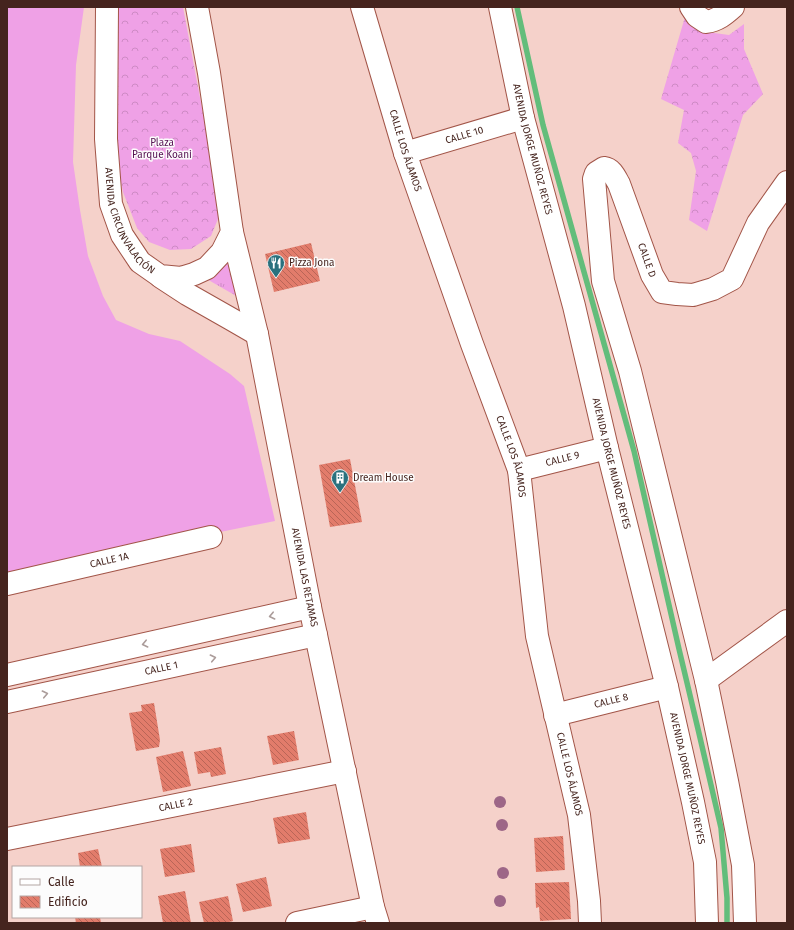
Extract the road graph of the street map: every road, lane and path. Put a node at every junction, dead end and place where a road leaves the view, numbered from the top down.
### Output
1 (108, 7) edge
2 (197, 7) edge
3 (362, 7) edge
4 (500, 7) edge
5 (691, 7) edge
6 (733, 7) edge
7 (523, 118) junction
8 (405, 152) junction
9 (787, 182) edge
10 (232, 232) junction
11 (160, 276) junction
12 (257, 334) junction
13 (607, 448) junction
14 (519, 470) junction
15 (211, 537) dead end
16 (7, 584) edge
17 (310, 607) junction
18 (787, 621) edge
19 (316, 636) junction
20 (179, 637) junction
21 (186, 664) junction
22 (7, 675) edge
23 (706, 680) junction
24 (667, 687) junction
25 (7, 702) edge
26 (555, 715) junction
27 (345, 771) junction
28 (7, 839) edge
29 (375, 915) edge
30 (297, 923) edge
31 (590, 923) edge
32 (707, 923) edge
33 (745, 923) edge

1 - 11 street, AVENIDA CIRCUNVALACIÓN
2 - 10 street
3 - 8 street, CALLE LOS ÁLAMOS
4 - 7 street, AVENIDA JORGE MUÑOZ REYES
5 - 6 street
7 - 8 street, CALLE 10
7 - 13 street, AVENIDA JORGE MUÑOZ REYES
8 - 14 street, CALLE LOS ÁLAMOS
9 - 23 street, CALLE D
10 - 11 street, AVENIDA CIRCUNVALACIÓN
10 - 12 street, AVENIDA LAS RETAMAS
11 - 12 street
12 - 17 street, AVENIDA LAS RETAMAS
13 - 14 street, CALLE 9
13 - 24 street, AVENIDA JORGE MUÑOZ REYES
14 - 26 street, CALLE LOS ÁLAMOS
15 - 16 street, CALLE 1A
17 - 19 street, AVENIDA LAS RETAMAS
17 -> 20 street
18 - 23 street
21 -> 19 street, CALLE 1
19 - 27 street, AVENIDA LAS RETAMAS
20 - 21 street
20 -> 22 street
25 -> 21 street, CALLE 1
23 - 33 street
24 - 26 street, CALLE 8
24 - 32 street, AVENIDA JORGE MUÑOZ REYES
26 - 31 street, CALLE LOS ÁLAMOS
27 - 28 street, CALLE 2
27 - 29 street, AVENIDA LAS RETAMAS
29 - 30 street

